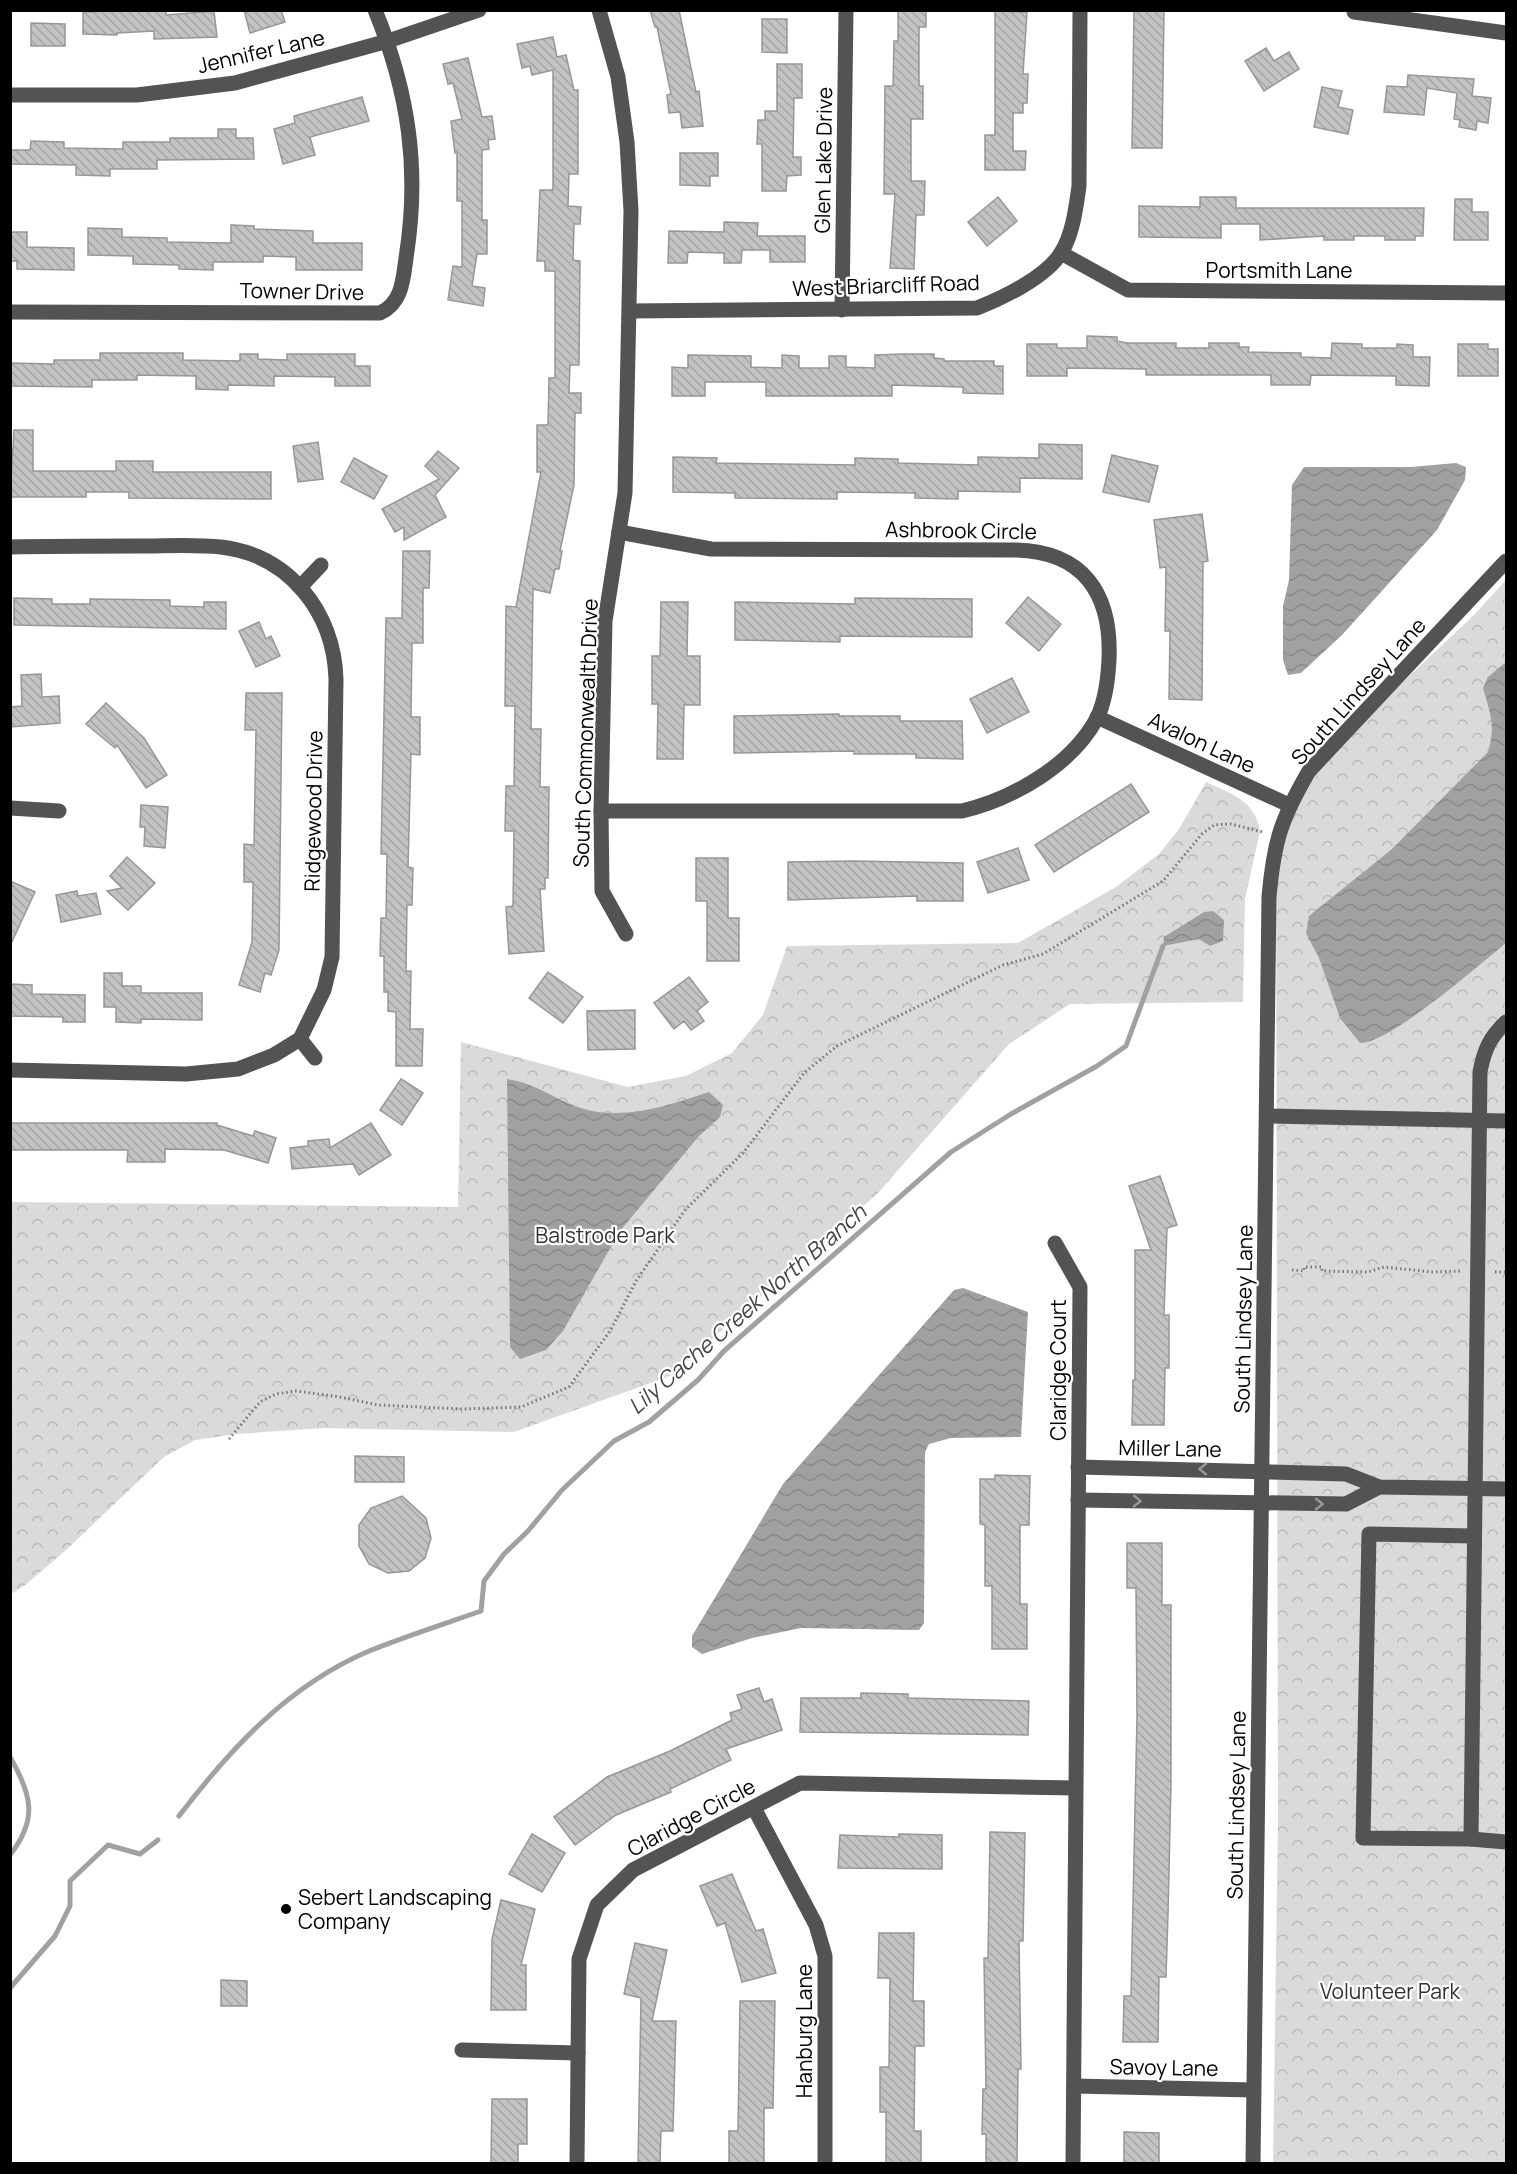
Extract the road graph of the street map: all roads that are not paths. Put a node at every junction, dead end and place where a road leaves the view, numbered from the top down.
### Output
1 (375, 10) edge
2 (479, 10) edge
3 (599, 10) edge
4 (846, 10) edge
5 (1080, 10) edge
6 (1354, 12) edge
7 (1506, 33) edge
8 (388, 40) junction
9 (10, 95) edge
10 (1061, 253) junction
11 (1506, 293) edge
12 (842, 310) junction
13 (630, 311) junction
14 (10, 312) edge
15 (619, 532) junction
16 (10, 547) edge
17 (1506, 561) edge
18 (321, 566) dead end
19 (301, 586) junction
20 (1097, 717) junction
21 (1289, 805) junction
22 (10, 808) edge
23 (58, 811) dead end
24 (601, 811) junction
25 (626, 934) dead end
26 (1506, 1022) edge
27 (300, 1039) junction
28 (315, 1058) dead end
29 (10, 1070) edge
30 (1267, 1116) junction
31 (1479, 1120) junction
32 (1506, 1121) edge
33 (1055, 1243) dead end
34 (1078, 1467) junction
35 (1261, 1471) junction
36 (1379, 1487) junction
37 (1474, 1489) junction
38 (1506, 1489) edge
39 (1078, 1500) junction
40 (1261, 1504) junction
41 (1474, 1536) junction
42 (1075, 1788) junction
43 (754, 1808) junction
44 (1471, 1839) junction
45 (1506, 1842) edge
46 (462, 2050) dead end
47 (578, 2053) junction
48 (1074, 2086) junction
49 (1253, 2090) junction
50 (577, 2163) edge
51 (825, 2163) edge
52 (1073, 2163) edge
53 (1253, 2163) edge

1 - 8 street
2 - 8 street, Jennifer Lane
3 - 13 street, South Commonwealth Drive
4 - 12 street, Glen Lake Drive
5 - 10 street
6 - 7 street
8 - 9 street, Jennifer Lane
8 - 14 street, Towner Drive
10 - 11 street, Portsmith Lane
10 - 12 street, West Briarcliff Road
12 - 13 street, West Briarcliff Road
13 - 15 street, South Commonwealth Drive
15 - 20 street, Ashbrook Circle
15 - 24 street, South Commonwealth Drive
16 - 19 street, Ridgewood Drive
17 - 21 street, South Lindsey Lane
18 - 19 street
19 - 27 street, Ridgewood Drive
20 - 21 street, Avalon Lane
20 - 24 street, Ashbrook Circle
21 - 30 street, South Lindsey Lane
22 - 23 street
24 - 25 street, South Commonwealth Drive
26 - 31 street
27 - 28 street
27 - 29 street
30 - 31 street
30 - 35 street, South Lindsey Lane
31 - 32 street
31 - 37 street
33 - 34 street, Claridge Court
35 -> 34 street, Miller Lane
34 - 39 street
35 - 36 street, Miller Lane
35 - 40 street, South Lindsey Lane
36 - 37 street
40 -> 36 street
37 - 38 street
37 - 41 street
39 -> 40 street
39 - 42 street
40 - 49 street, South Lindsey Lane
41 - 44 street
41 - 44 street
42 - 43 street, Claridge Circle
42 - 48 street
43 - 47 street, Claridge Circle
43 - 51 street, Hanburg Lane
44 - 45 street
46 - 47 street
47 - 50 street, Claridge Circle
48 - 49 street, Savoy Lane
48 - 52 street
49 - 53 street, South Lindsey Lane

